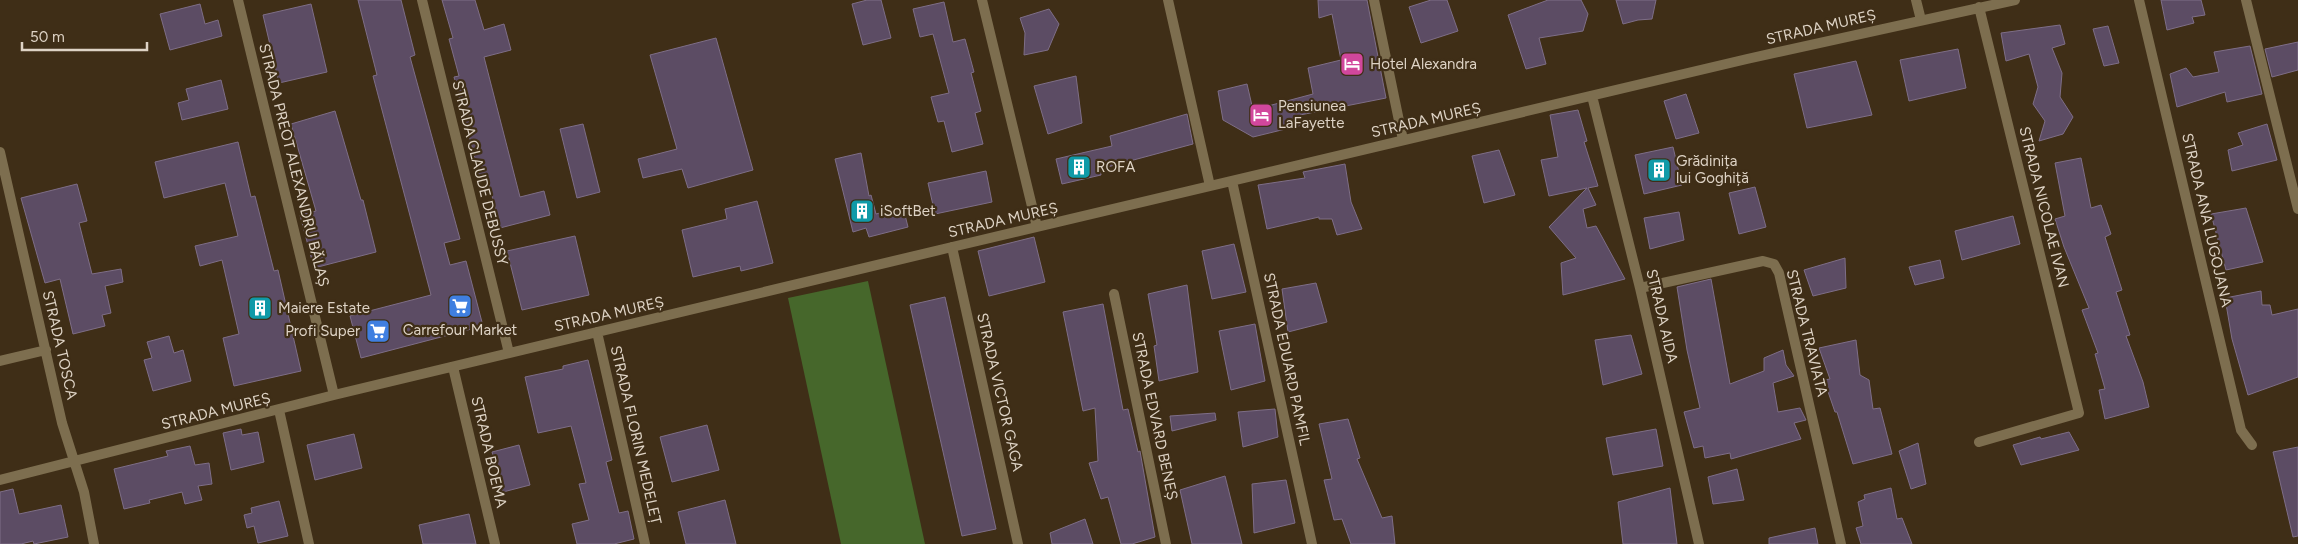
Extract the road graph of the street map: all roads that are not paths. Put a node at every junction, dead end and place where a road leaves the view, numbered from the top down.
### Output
1 (238, 0) edge
2 (422, 0) edge
3 (982, 0) edge
4 (1168, 0) edge
5 (1374, 0) edge
6 (1916, 0) edge
7 (2015, 0) edge
8 (2139, 0) edge
9 (2246, 0) edge
10 (1979, 7) junction
11 (1921, 20) junction
12 (1592, 96) junction
13 (1403, 140) junction
14 (0, 152) edge
15 (1232, 181) junction
16 (1210, 186) junction
17 (2298, 209) edge
18 (1037, 227) junction
19 (952, 247) junction
20 (1640, 288) junction
21 (1114, 294) dead end
22 (597, 332) junction
23 (46, 350) junction
24 (509, 354) junction
25 (0, 361) edge
26 (453, 367) junction
27 (334, 395) junction
28 (279, 410) junction
29 (1979, 442) dead end
30 (2252, 445) dead end
31 (74, 463) junction
32 (0, 480) edge
33 (94, 544) edge
34 (309, 544) edge
35 (495, 544) edge
36 (645, 544) edge
37 (1018, 544) edge
38 (1166, 544) edge
39 (1312, 544) edge
40 (1699, 544) edge
41 (1841, 544) edge

1 - 27 street, STRADA PREOT ALEXANDRU BĂLAȘ
2 - 24 street, STRADA CLAUDE DEBUSSY
3 - 18 street
4 - 16 street
5 - 13 street
6 - 11 street
7 - 10 street, STRADA MUREȘ
8 - 30 street, STRADA ANA LUGOJANA
9 - 17 street
10 - 11 street, STRADA MUREȘ
10 - 29 street, STRADA NICOLAE IVAN
11 - 12 street, STRADA MUREȘ
12 - 13 street, STRADA MUREȘ
12 - 20 street, STRADA AIDA
13 - 15 street, STRADA MUREȘ
14 - 23 street, STRADA TOSCA
15 - 16 street, STRADA MUREȘ
15 - 39 street, STRADA EDUARD PAMFIL
16 - 18 street, STRADA MUREȘ
18 - 19 street, STRADA MUREȘ
19 - 22 street, STRADA MUREȘ
19 - 37 street, STRADA VICTOR GAGA
20 - 40 street, STRADA AIDA
20 - 41 street, STRADA TRAVIATA
21 - 38 street, STRADA EDVARD BENEȘ
22 - 24 street, STRADA MUREȘ
22 - 36 street, STRADA FLORIN MEDELEȚ
23 - 25 street
23 - 31 street, STRADA TOSCA
24 - 26 street, STRADA MUREȘ
26 - 27 street, STRADA MUREȘ
26 - 35 street, STRADA BOEMA
27 - 28 street, STRADA MUREȘ
28 - 31 street, STRADA MUREȘ
28 - 34 street
31 - 32 street, STRADA MUREȘ
31 - 33 street, STRADA TOSCA

